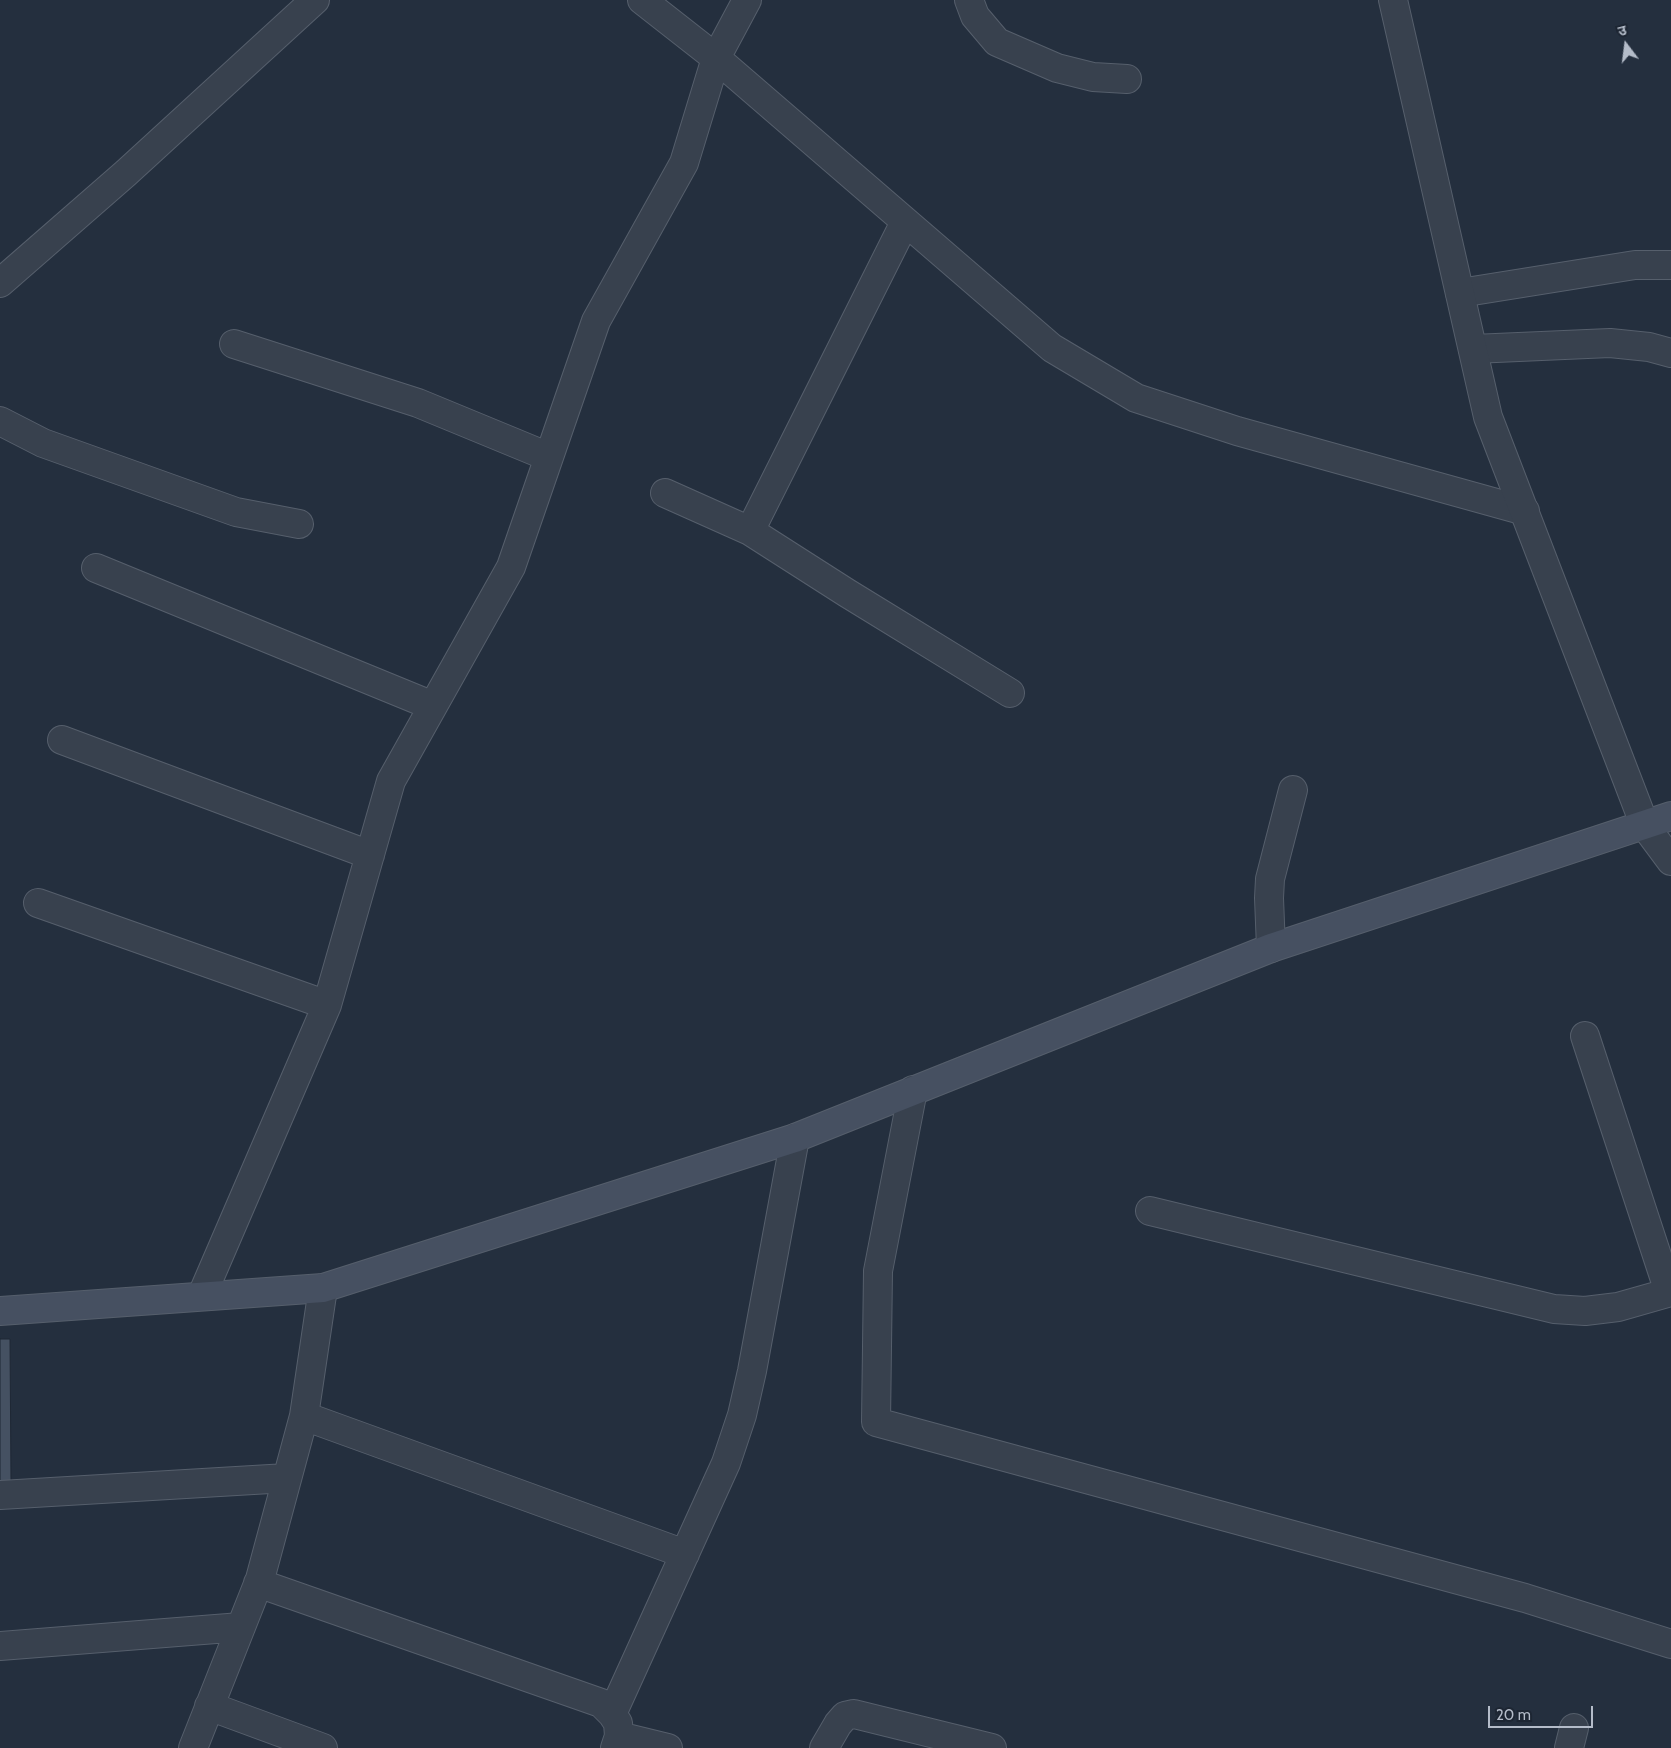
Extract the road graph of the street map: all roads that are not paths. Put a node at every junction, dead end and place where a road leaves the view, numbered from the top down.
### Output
1 (315, 0) edge
2 (642, 0) edge
3 (747, 0) edge
4 (969, 0) edge
5 (1393, 0) edge
6 (716, 58) junction
7 (1127, 79) dead end
8 (905, 222) junction
9 (1671, 265) edge
10 (0, 283) edge
11 (1460, 293) junction
12 (234, 344) dead end
13 (1473, 349) junction
14 (1671, 353) edge
15 (0, 421) edge
16 (549, 457) junction
17 (665, 493) dead end
18 (1525, 512) junction
19 (299, 524) dead end
20 (750, 532) junction
21 (96, 568) dead end
22 (1010, 693) dead end
23 (433, 706) junction
24 (62, 740) dead end
25 (1293, 790) dead end
26 (1671, 816) edge
27 (1645, 826) junction
28 (370, 854) junction
29 (1671, 861) edge
30 (38, 903) dead end
31 (1271, 948) junction
32 (327, 1005) junction
33 (1585, 1036) dead end
34 (913, 1090) junction
35 (795, 1138) junction
36 (1150, 1211) dead end
37 (323, 1288) junction
38 (1670, 1292) edge
39 (202, 1295) junction
40 (0, 1311) edge
41 (304, 1416) junction
42 (287, 1478) junction
43 (0, 1495) edge
44 (685, 1554) junction
45 (258, 1583) junction
46 (241, 1627) junction
47 (1671, 1644) edge
48 (0, 1646) edge
49 (209, 1706) junction
50 (615, 1733) edge
51 (193, 1748) edge
52 (323, 1748) edge
53 (668, 1748) edge
54 (824, 1748) edge
55 (992, 1748) edge

1 - 10 street
2 - 6 street
3 - 6 street
4 - 7 street
5 - 11 street
6 - 8 street
6 - 16 street
8 - 18 street
8 - 20 street
9 - 11 street
11 - 13 street
12 - 16 street
13 - 14 street
13 - 18 street
15 - 19 street
16 - 23 street
17 - 20 street
18 - 27 street
20 - 22 street
21 - 23 street
23 - 28 street
24 - 28 street
25 - 31 street
26 - 27 main road
27 - 29 street
27 - 31 main road
28 - 32 street
30 - 32 street
31 - 34 main road
32 - 39 street
33 - 38 street
34 - 35 main road
34 - 47 street
35 - 37 main road
35 - 44 street
36 - 38 street
37 - 39 main road
37 - 41 street
39 - 40 main road
41 - 42 street
41 - 44 street
42 - 43 street
42 - 45 street
44 - 50 street
45 - 46 street
45 - 50 street
46 - 48 street
46 - 49 street
49 - 51 street
49 - 52 street
50 - 53 street
54 - 55 street

